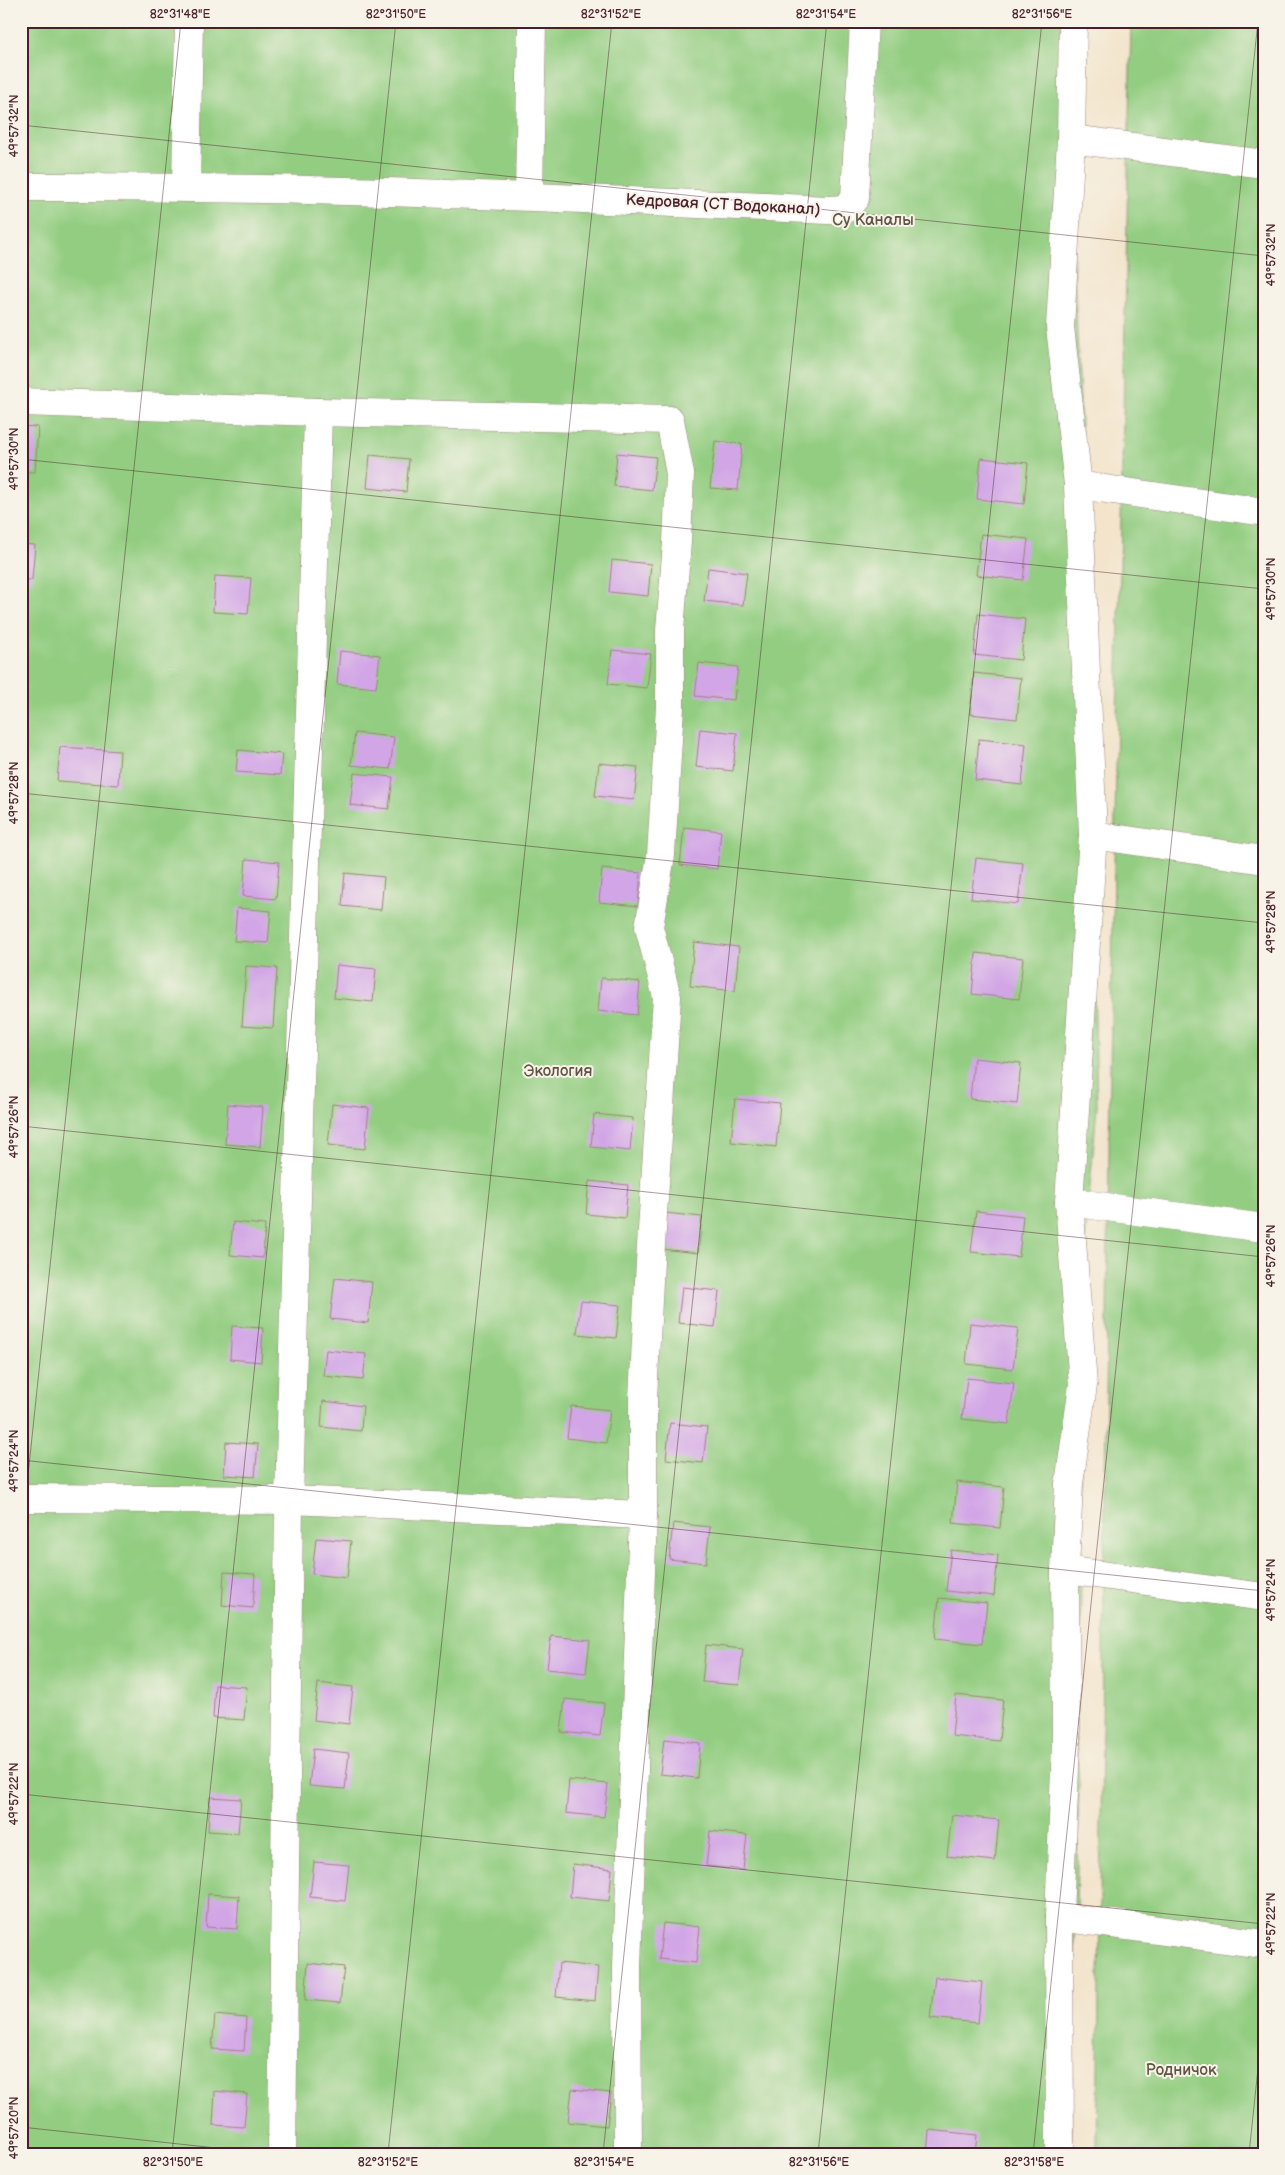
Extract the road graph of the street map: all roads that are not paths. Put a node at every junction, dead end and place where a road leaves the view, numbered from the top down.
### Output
1 (189, 21) edge
2 (532, 21) edge
3 (864, 21) edge
4 (1073, 21) edge
5 (1071, 139) junction
6 (1264, 164) edge
7 (186, 186) junction
8 (21, 187) edge
9 (529, 196) junction
10 (21, 402) edge
11 (318, 412) junction
12 (1078, 485) junction
13 (1264, 512) edge
14 (1093, 835) junction
15 (1264, 860) edge
16 (1069, 1202) junction
17 (1264, 1228) edge
18 (21, 1498) edge
19 (289, 1500) junction
20 (643, 1515) junction
21 (1065, 1570) junction
22 (1264, 1597) edge
23 (1059, 1917) junction
24 (1264, 1944) edge
25 (282, 2154) edge
26 (628, 2154) edge
27 (1060, 2154) edge

1 - 7 street
2 - 9 street
3 - 9 street, Кедровая (СТ Водоканал)
4 - 5 street
5 - 6 street
5 - 12 street
7 - 8 street
7 - 9 street
10 - 11 street
11 - 19 street
11 - 20 street
12 - 13 street
12 - 14 street
14 - 15 street
14 - 16 street
16 - 17 street
16 - 21 street
18 - 19 street
19 - 20 street
19 - 25 street
20 - 26 street
21 - 22 street
21 - 23 street
23 - 24 street
23 - 27 street

